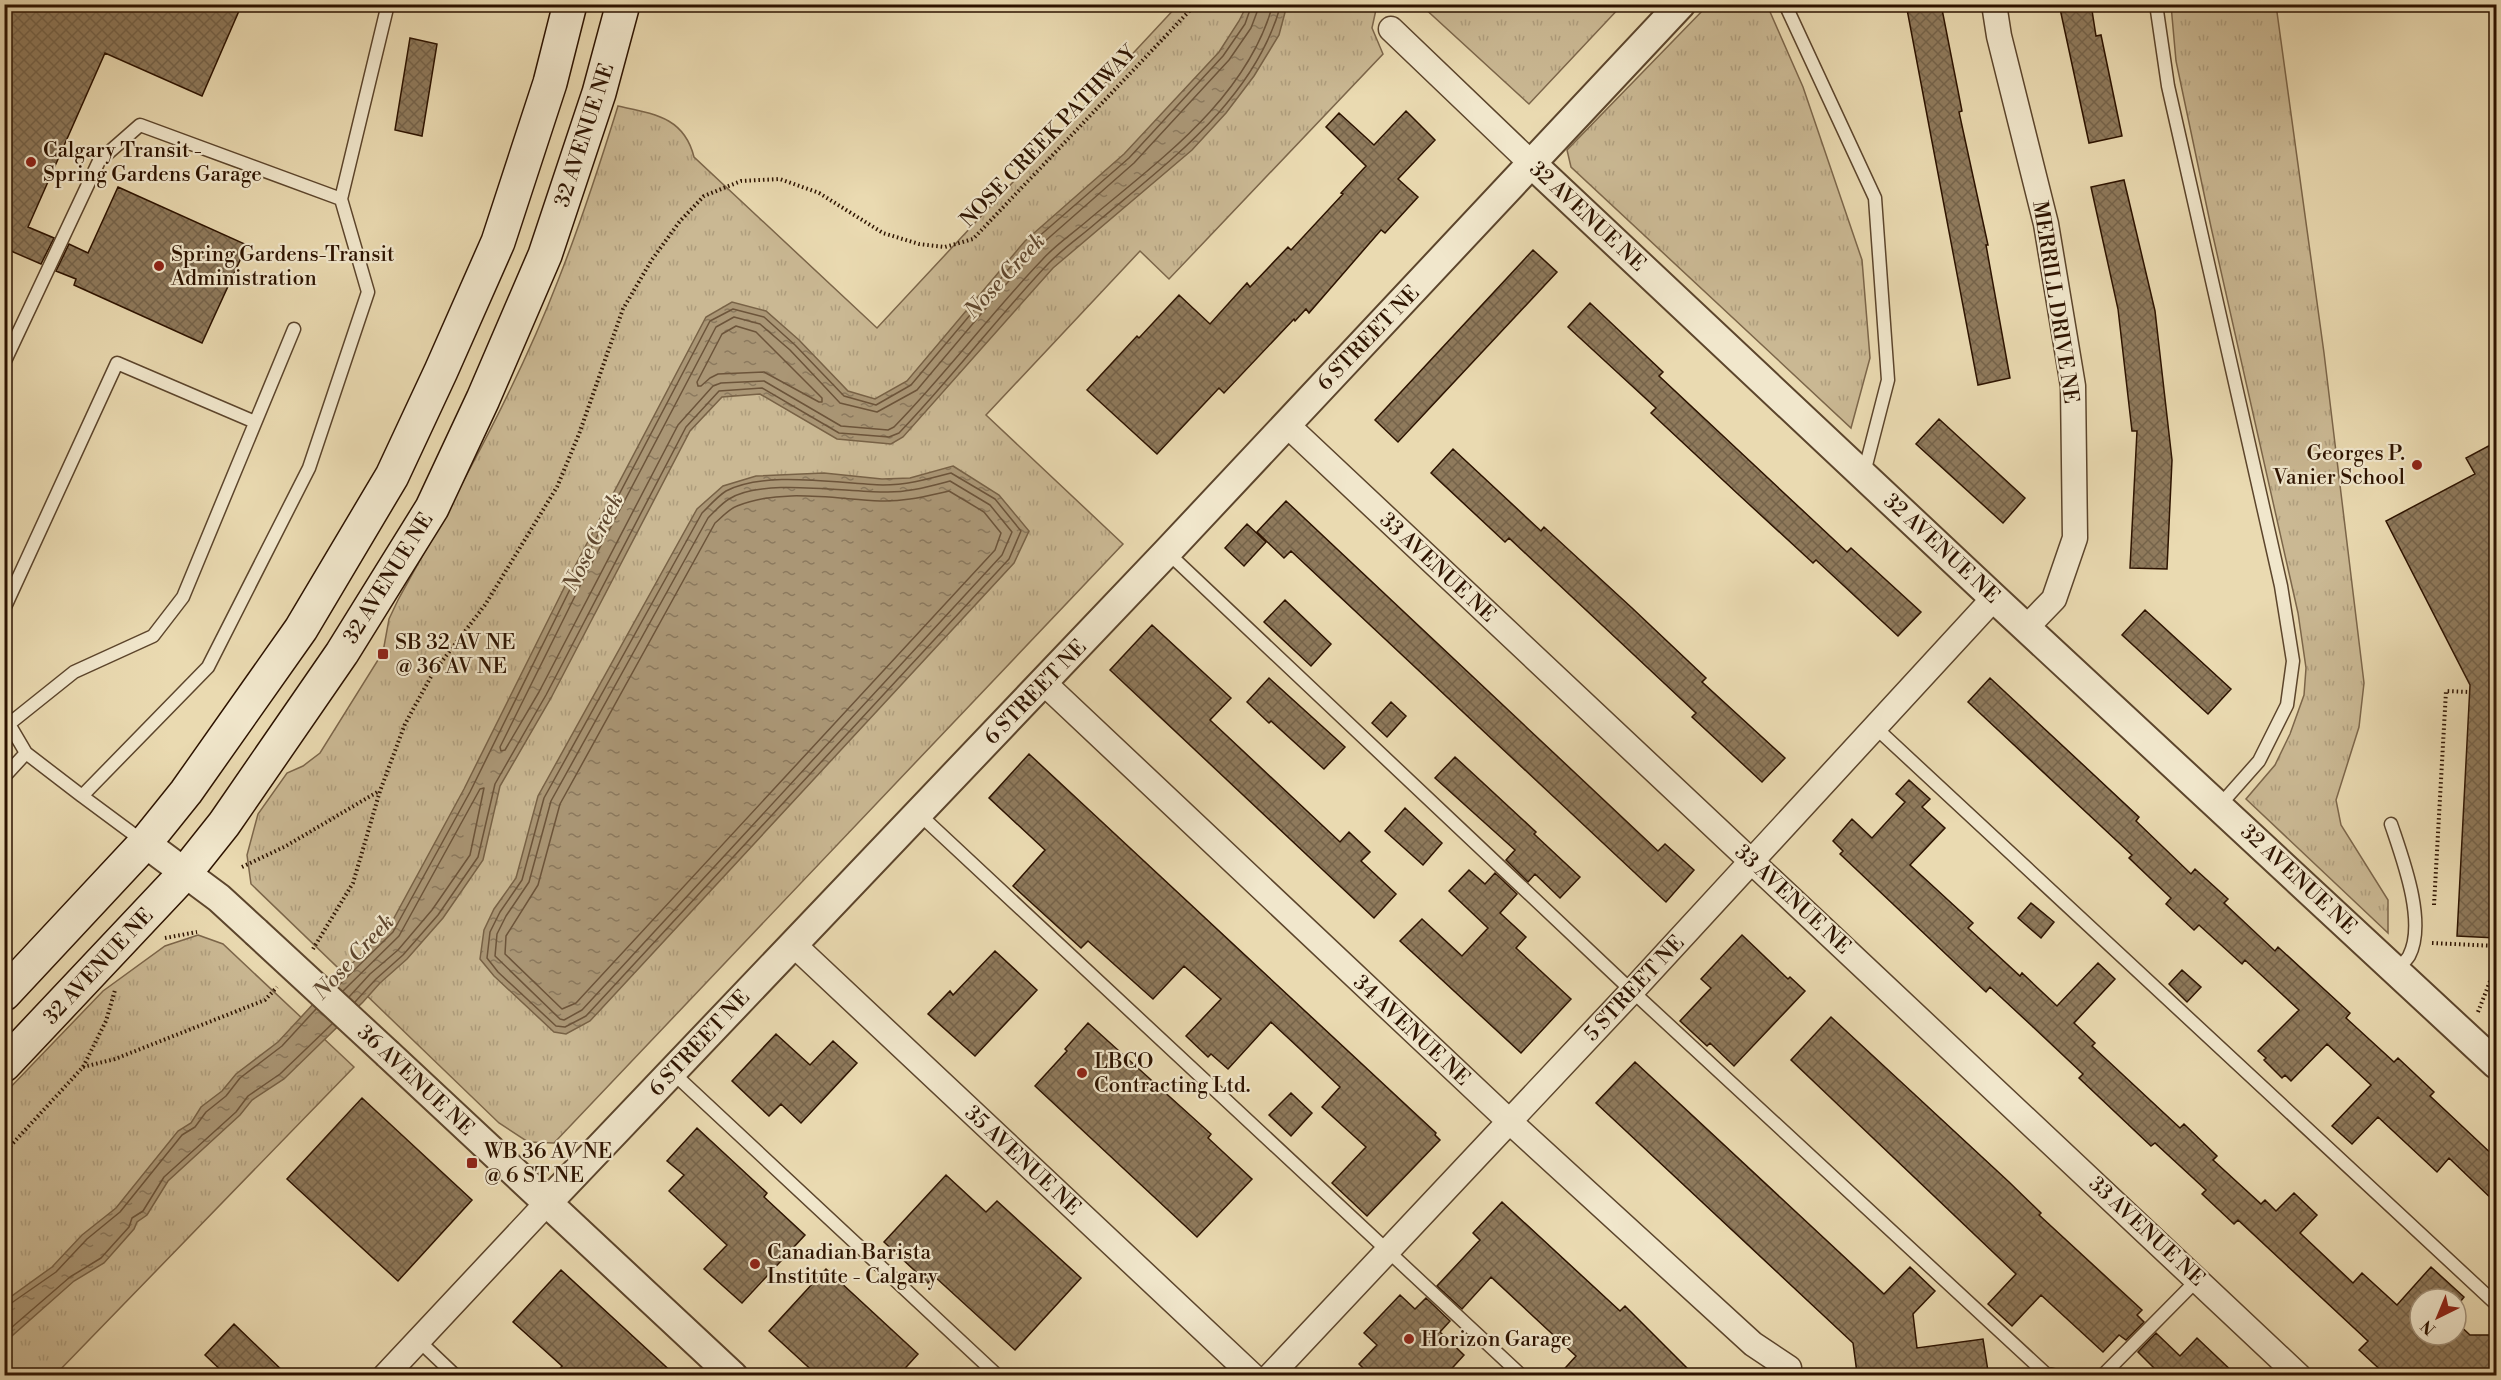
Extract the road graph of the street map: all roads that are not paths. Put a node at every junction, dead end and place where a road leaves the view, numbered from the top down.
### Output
1 (388, 4) edge
2 (570, 4) edge
3 (623, 4) edge
4 (1681, 4) edge
5 (1785, 4) edge
6 (1994, 4) edge
7 (2156, 4) edge
8 (1391, 29) dead end
9 (1532, 164) junction
10 (341, 199) junction
11 (294, 329) dead end
12 (4, 363) edge
13 (255, 422) junction
14 (1286, 424) junction
15 (1864, 474) junction
16 (1167, 552) junction
17 (1994, 598) junction
18 (4, 609) edge
19 (2026, 627) junction
20 (1044, 682) junction
21 (7, 721) edge
22 (1876, 728) junction
23 (26, 753) junction
24 (4, 777) edge
25 (82, 796) junction
26 (2220, 805) junction
27 (918, 813) junction
28 (2391, 824) dead end
29 (145, 843) junction
30 (1752, 861) junction
31 (186, 873) junction
32 (793, 944) junction
33 (2397, 970) junction
34 (1632, 991) junction
35 (4, 994) edge
36 (2496, 1064) edge
37 (4, 1065) edge
38 (672, 1072) junction
39 (1509, 1121) junction
40 (548, 1203) junction
41 (1389, 1251) junction
42 (2198, 1279) junction
43 (2496, 1304) edge
44 (418, 1340) junction
45 (1789, 1368) dead end
46 (385, 1376) edge
47 (456, 1376) edge
48 (733, 1376) edge
49 (998, 1376) edge
50 (1253, 1376) edge
51 (1270, 1376) edge
52 (1522, 1376) edge
53 (2057, 1376) edge
54 (2102, 1376) edge
55 (2299, 1376) edge

1 - 10 lane
2 - 29 main road
3 - 31 main road, 32 AVENUE NE
4 - 9 street, 6 STREET NE
5 - 15 lane
6 - 19 street, MERRILL DRIVE NE
7 - 26 lane
8 - 9 street, 32 AVENUE NE
9 - 14 street, 6 STREET NE
9 - 15 street, 32 AVENUE NE
10 - 12 lane
10 - 25 lane
11 - 13 lane
13 - 18 lane
13 - 21 lane
14 - 16 street, 6 STREET NE
14 - 30 street, 33 AVENUE NE
15 - 17 street, 32 AVENUE NE
16 - 20 street, 6 STREET NE
16 - 34 lane
17 - 19 street, 32 AVENUE NE
17 - 22 street, 5 STREET NE
19 - 26 street, 32 AVENUE NE
20 - 27 street, 6 STREET NE
20 - 39 street, 34 AVENUE NE
21 - 23 lane
22 - 30 street, 5 STREET NE
22 - 43 lane
23 - 24 lane
23 - 25 lane
25 - 29 lane
26 - 33 street, 32 AVENUE NE
27 - 32 street, 6 STREET NE
27 - 41 lane
28 - 33 lane
29 - 31 street, 36 AVENUE NE
29 - 35 main road
30 - 34 street, 5 STREET NE
30 - 42 street, 33 AVENUE NE
31 - 37 main road, 32 AVENUE NE
31 - 40 street, 36 AVENUE NE, bridge
32 - 38 street, 6 STREET NE
32 - 50 street, 35 AVENUE NE
33 - 36 street, 32 AVENUE NE
34 - 39 street, 5 STREET NE
34 - 53 lane
38 - 40 street, 6 STREET NE
38 - 49 lane
39 - 41 street, 5 STREET NE
39 - 45 street, 34 AVENUE NE
40 - 44 street, 6 STREET NE
40 - 48 street, 36 AVENUE NE
41 - 51 street, 5 STREET NE
41 - 52 lane
42 - 54 lane
42 - 55 street, 33 AVENUE NE
44 - 46 street, 6 STREET NE
44 - 47 lane

